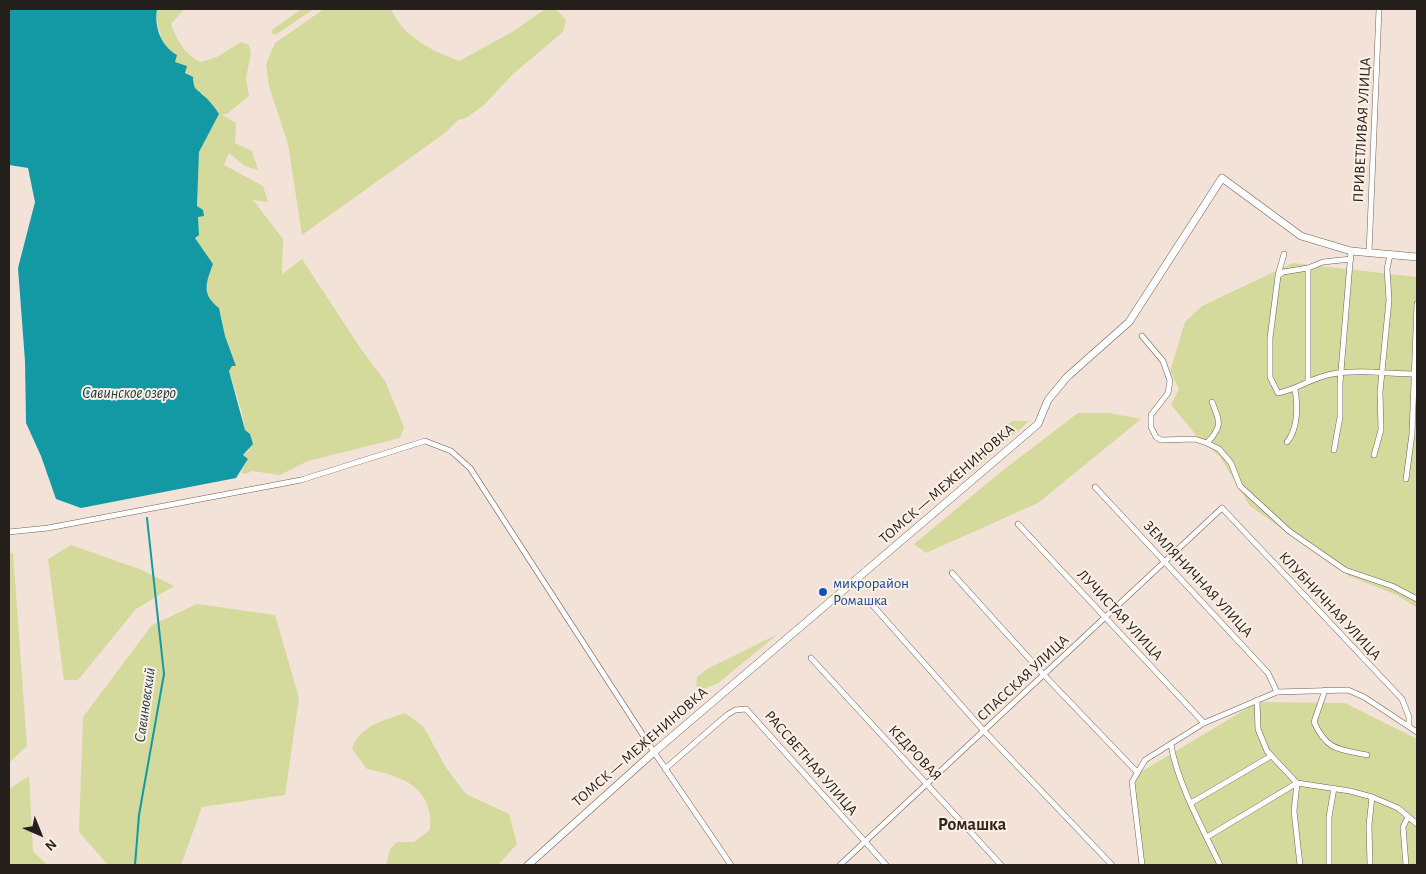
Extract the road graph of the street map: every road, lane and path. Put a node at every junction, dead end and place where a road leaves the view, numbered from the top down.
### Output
1 (1379, 9) edge
2 (1369, 253) junction
3 (1284, 254) dead end
4 (1390, 254) junction
5 (1351, 255) junction
6 (1417, 257) edge
7 (1308, 268) junction
8 (1278, 276) junction
9 (1417, 304) edge
10 (1142, 336) dead end
11 (1342, 373) junction
12 (1384, 373) junction
13 (1416, 374) edge
14 (1308, 380) junction
15 (1295, 390) junction
16 (1212, 402) dead end
17 (1207, 442) junction
18 (1287, 442) dead end
19 (1334, 450) dead end
20 (1374, 455) dead end
21 (1406, 480) dead end
22 (1095, 487) dead end
23 (1222, 508) joint
24 (1018, 524) dead end
25 (9, 532) edge
26 (1164, 562) junction
27 (952, 572) dead end
28 (1417, 599) edge
29 (868, 600) dead end
30 (1105, 618) junction
31 (811, 658) dead end
32 (1044, 675) junction
33 (1325, 690) junction
34 (1277, 692) junction
35 (1257, 700) junction
36 (1204, 723) junction
37 (1409, 726) junction
38 (984, 731) junction
39 (1417, 732) edge
40 (1171, 745) junction
41 (654, 752) junction
42 (1367, 755) dead end
43 (1271, 756) junction
44 (665, 768) junction
45 (1136, 771) junction
46 (1297, 783) junction
47 (927, 784) junction
48 (1334, 788) junction
49 (1372, 797) junction
50 (1192, 802) junction
51 (1408, 817) junction
52 (1417, 824) edge
53 (1207, 837) junction
54 (865, 842) junction
55 (528, 865) edge
56 (730, 865) edge
57 (840, 865) edge
58 (886, 865) edge
59 (1001, 865) edge
60 (1112, 865) edge
61 (1142, 865) edge
62 (1220, 865) edge
63 (1300, 865) edge
64 (1330, 865) edge
65 (1370, 865) edge
66 (1406, 865) edge

1 - 2 street, ПРИВЕТЛИВАЯ УЛИЦА
2 - 4 street
2 - 5 street
3 - 8 street
4 - 6 street
4 - 12 street
5 - 7 street
5 - 11 street
5 - 41 street, ТОМСК — МЕЖЕНИНОВКА
7 - 8 street
7 - 14 street
8 - 15 street
9 - 13 street
10 - 17 street
11 - 12 street
11 - 14 street
11 - 19 street
12 - 13 street
12 - 20 street
13 - 21 street
14 - 15 street
15 - 18 street
16 - 17 street
17 - 28 street
22 - 26 street, ЗЕМЛЯНИЧНАЯ УЛИЦА
23 - 26 street, СПАССКАЯ УЛИЦА
23 - 37 street, КЛУБНИЧНАЯ УЛИЦА
24 - 30 street, ЛУЧИСТАЯ УЛИЦА
25 - 41 street
26 - 30 street, СПАССКАЯ УЛИЦА
26 - 34 street, ЗЕМЛЯНИЧНАЯ УЛИЦА
27 - 32 street
29 - 38 street
30 - 32 street, СПАССКАЯ УЛИЦА
30 - 36 street, ЛУЧИСТАЯ УЛИЦА
31 - 47 street, КЕДРОВАЯ
32 - 38 street, СПАССКАЯ УЛИЦА
32 - 45 street
33 - 34 street
33 - 37 street
33 - 42 street
34 - 35 street
35 - 36 street
35 - 43 street
36 - 40 street
37 - 39 street
38 - 47 street, СПАССКАЯ УЛИЦА
38 - 60 street
40 - 45 street
40 - 50 street
41 - 44 street
41 - 55 street, ТОМСК — МЕЖЕНИНОВКА
43 - 46 street
43 - 50 street
44 - 54 street, РАССВЕТНАЯ УЛИЦА
44 - 56 street
45 - 61 street
46 - 48 street
46 - 53 street
46 - 63 street
47 - 54 street, СПАССКАЯ УЛИЦА
47 - 59 street, КЕДРОВАЯ
48 - 49 street
48 - 64 street
49 - 51 street
49 - 65 street
50 - 53 street
51 - 52 street
51 - 66 street
53 - 62 street
54 - 57 street, СПАССКАЯ УЛИЦА
54 - 58 street, РАССВЕТНАЯ УЛИЦА

